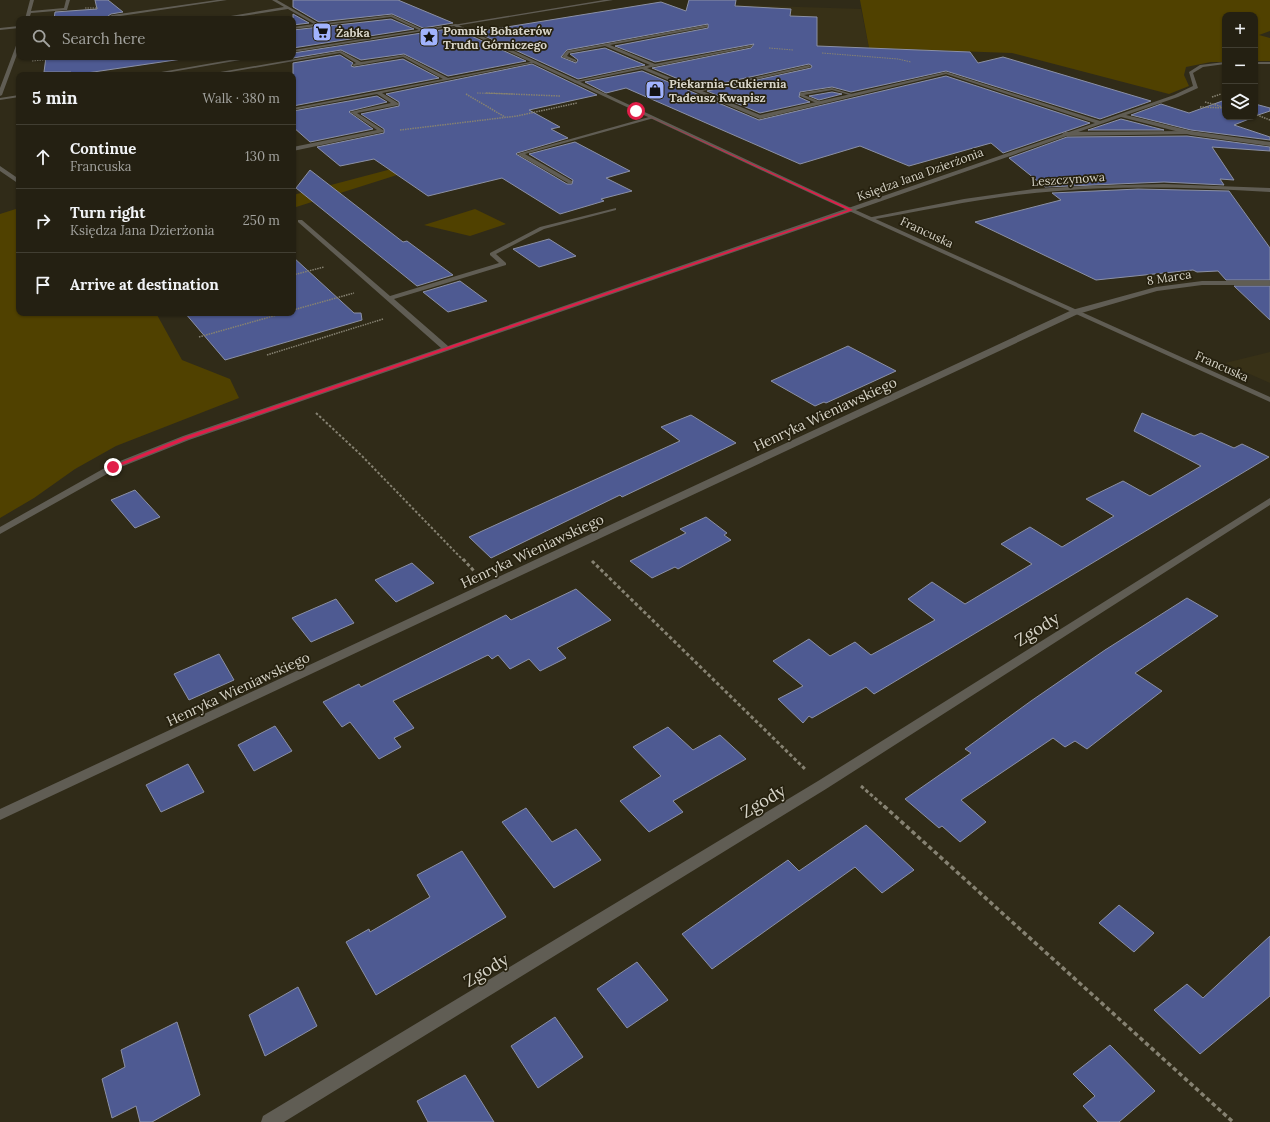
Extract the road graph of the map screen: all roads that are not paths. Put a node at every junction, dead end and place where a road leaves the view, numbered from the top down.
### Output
1 (32, 0) edge
2 (68, 0) edge
3 (225, 0) edge
4 (274, 0) edge
5 (611, 0) edge
6 (288, 8) junction
7 (29, 12) junction
8 (28, 16) edge
9 (112, 16) edge
10 (235, 16) edge
11 (317, 24) junction
12 (455, 25) junction
13 (707, 26) dead end
14 (16, 27) edge
15 (296, 28) edge
16 (0, 29) edge
17 (422, 30) junction
18 (606, 45) junction
19 (752, 46) road end
20 (16, 51) edge
21 (296, 51) edge
22 (237, 60) edge
23 (293, 60) edge
24 (296, 60) edge
25 (574, 61) dead end
26 (535, 62) junction
27 (1222, 63) edge
28 (1258, 63) edge
29 (1270, 63) edge
30 (360, 64) junction
31 (654, 65) junction
32 (350, 66) dead end
33 (809, 66) dead end
34 (642, 68) junction
35 (164, 72) edge
36 (222, 72) edge
37 (448, 79) junction
38 (576, 82) junction
39 (698, 91) junction
40 (378, 92) junction
41 (0, 95) edge
42 (852, 95) junction
43 (16, 96) edge
44 (0, 99) edge
45 (819, 103) junction
46 (296, 108) edge
47 (1119, 115) junction
48 (651, 118) junction
49 (1099, 122) junction
50 (1191, 133) junction
51 (1065, 134) junction
52 (1269, 142) edge
53 (296, 148) edge
54 (0, 168) edge
55 (16, 180) edge
56 (570, 182) dead end
57 (1270, 190) edge
58 (614, 209) dead end
59 (852, 210) junction
60 (870, 218) junction
61 (300, 221) dead end
62 (1270, 283) edge
63 (389, 298) junction
64 (1075, 312) junction
65 (446, 348) junction
66 (1270, 400) edge
67 (1270, 501) edge
68 (0, 531) edge
69 (0, 815) edge
70 (269, 1122) edge

1 - 7 street
2 - 7 street
3 - 9 street
4 - 6 street
5 - 12 street
6 - 10 street
6 - 11 street
7 - 8 street
11 - 15 street
11 - 17 street
12 - 17 street
12 - 26 street, Francuska
13 - 18 street
14 - 16 street
17 - 21 street
18 - 25 street
18 - 31 street
19 - 31 street
20 - 41 street
22 - 35 street
23 - 36 street
24 - 30 street
26 - 37 street
26 - 38 street, Francuska
27 - 47 street, Księdza Jana Dzierżonia
28 - 29 street
30 - 32 street
30 - 37 street
31 - 34 street
33 - 39 street
34 - 38 street
34 - 39 street
37 - 40 street
38 - 48 street, Francuska
39 - 45 street
40 - 46 street
40 - 53 street
42 - 45 street
42 - 45 street
42 - 49 street
43 - 44 street
47 - 49 street, Księdza Jana Dzierżonia
47 - 50 street
48 - 56 street
48 - 59 street, Francuska
49 - 51 street, Księdza Jana Dzierżonia
50 - 51 street
50 - 52 street
51 - 59 street, Księdza Jana Dzierżonia
54 - 55 street
57 - 60 street, Leszczynowa
58 - 63 street
59 - 60 street, Francuska
59 - 65 street, Księdza Jana Dzierżonia
60 - 64 street, Francuska
61 - 63 street
62 - 64 street, 8 Marca
63 - 65 street
64 - 66 street, Francuska
64 - 69 street, Henryka Wieniawskiego
65 - 68 street, Księdza Jana Dzierżonia
67 - 70 street, Zgody

